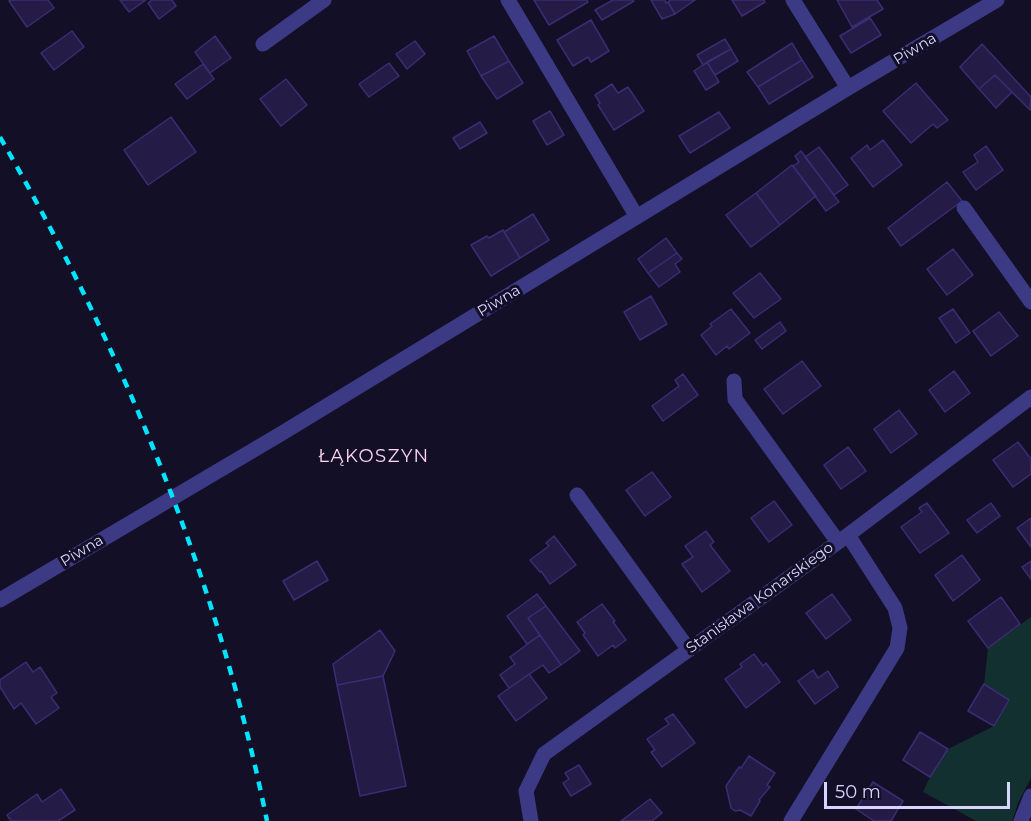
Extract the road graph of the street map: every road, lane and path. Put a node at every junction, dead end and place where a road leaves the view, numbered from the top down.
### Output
1 (324, 0) edge
2 (508, 0) edge
3 (793, 0) edge
4 (998, 0) edge
5 (263, 44) dead end
6 (848, 88) junction
7 (964, 208) dead end
8 (637, 217) junction
9 (1031, 302) edge
10 (734, 381) dead end
11 (1031, 397) edge
12 (577, 495) dead end
13 (843, 538) junction
14 (0, 600) edge
15 (689, 650) junction
16 (1031, 796) edge
17 (531, 821) edge
18 (790, 821) edge
19 (1021, 821) edge

1 - 5 street
2 - 8 street
3 - 6 street
4 - 6 street, Piwna
6 - 8 street, Piwna
7 - 9 street
8 - 14 street, Piwna
10 - 13 street
11 - 13 street, Stanisława Konarskiego
12 - 15 street
13 - 15 street, Stanisława Konarskiego
13 - 18 street
15 - 17 street, Stanisława Konarskiego
16 - 19 street

